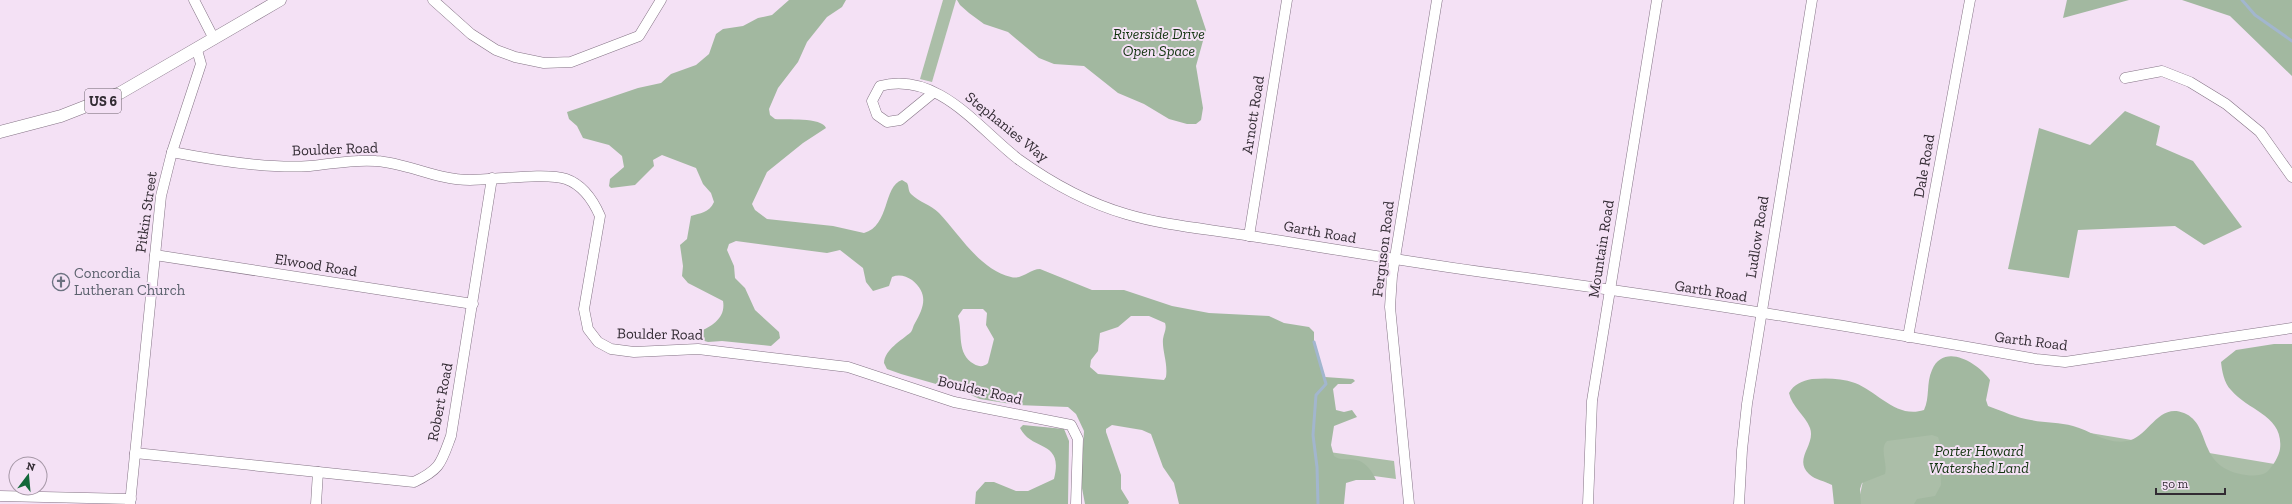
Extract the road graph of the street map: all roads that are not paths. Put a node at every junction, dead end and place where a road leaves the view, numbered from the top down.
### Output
1 (194, 0) edge
2 (280, 0) edge
3 (433, 0) edge
4 (661, 0) edge
5 (1287, 0) edge
6 (1438, 0) edge
7 (1657, 0) edge
8 (1812, 0) edge
9 (1970, 0) edge
10 (214, 40) junction
11 (197, 50) junction
12 (2125, 78) dead end
13 (933, 93) junction
14 (0, 132) edge
15 (172, 152) junction
16 (2292, 177) edge
17 (492, 178) junction
18 (1126, 214) joint
19 (1249, 236) junction
20 (155, 255) junction
21 (1394, 260) junction
22 (1610, 289) junction
23 (473, 304) junction
24 (1760, 314) junction
25 (2292, 328) edge
26 (1908, 337) junction
27 (135, 453) junction
28 (318, 472) junction
29 (0, 496) edge
30 (131, 502) edge
31 (316, 504) edge
32 (1076, 504) edge
33 (1409, 504) edge
34 (1588, 504) edge
35 (1740, 504) edge

1 - 10 street
2 - 10 main road, US 6
3 - 4 street
5 - 19 street, Arnott Road
6 - 21 street, Ferguson Road
7 - 22 street, Mountain Road
8 - 24 street, Ludlow Road
9 - 26 street, Dale Road
10 - 11 main road, US 6
11 - 14 main road, US 6
11 - 15 street, Pitkin Street
12 - 16 street
13 - 13 street, Stephanies Way
13 - 18 street, Stephanies Way
15 - 17 street, Boulder Road
15 - 20 street, Pitkin Street
17 - 23 street, Robert Road
17 - 32 street, Boulder Road
18 - 19 street, Garth Road
19 - 21 street, Garth Road
20 - 23 street, Elwood Road
20 - 27 street, Pitkin Street
21 - 22 street, Garth Road
21 - 33 street, Ferguson Road
22 - 24 street, Garth Road
22 - 34 street, Mountain Road
23 - 28 street, Robert Road
24 - 26 street, Garth Road
24 - 35 street, Ludlow Road
25 - 26 street, Garth Road
27 - 28 street, Robert Road
27 - 30 street, Pitkin Street
28 - 31 street
29 - 30 street

